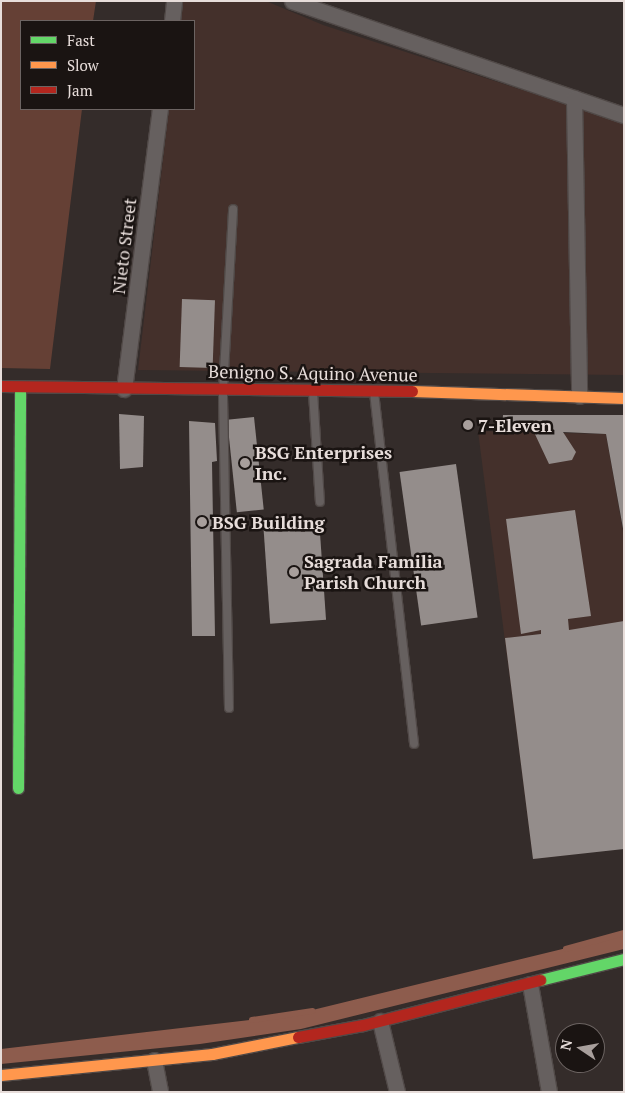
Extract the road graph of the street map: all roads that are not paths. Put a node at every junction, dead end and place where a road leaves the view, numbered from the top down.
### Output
1 (174, 1) edge
2 (299, 3) edge
3 (172, 20) edge
4 (574, 98) junction
5 (160, 110) edge
6 (624, 115) edge
7 (233, 209) dead end
8 (1, 386) edge
9 (20, 387) junction
10 (124, 389) junction
11 (223, 390) junction
12 (313, 390) junction
13 (374, 390) junction
14 (579, 396) junction
15 (624, 398) edge
16 (320, 502) dead end
17 (229, 708) dead end
18 (414, 744) dead end
19 (18, 788) dead end
20 (624, 959) edge
21 (530, 984) junction
22 (380, 1021) junction
23 (154, 1060) junction
24 (1, 1075) edge
25 (160, 1092) edge
26 (398, 1092) edge
27 (549, 1092) edge

1 - 3 street
2 - 4 street
4 - 6 street
4 - 14 street
5 - 10 street, Nieto Street
7 - 11 lane
8 - 9 street, Benigno S. Aquino Avenue
9 - 10 street, Benigno S. Aquino Avenue
9 - 19 street
10 - 11 street, Benigno S. Aquino Avenue
11 - 12 street, Benigno S. Aquino Avenue
11 - 17 lane
12 - 13 street, Benigno S. Aquino Avenue
12 - 16 lane
13 - 14 street, Benigno S. Aquino Avenue
13 - 18 lane
14 - 15 street, Benigno S. Aquino Avenue
20 - 21 street
21 - 22 street
21 - 27 street
22 - 23 street
22 - 26 street
23 - 24 street
23 - 25 street

